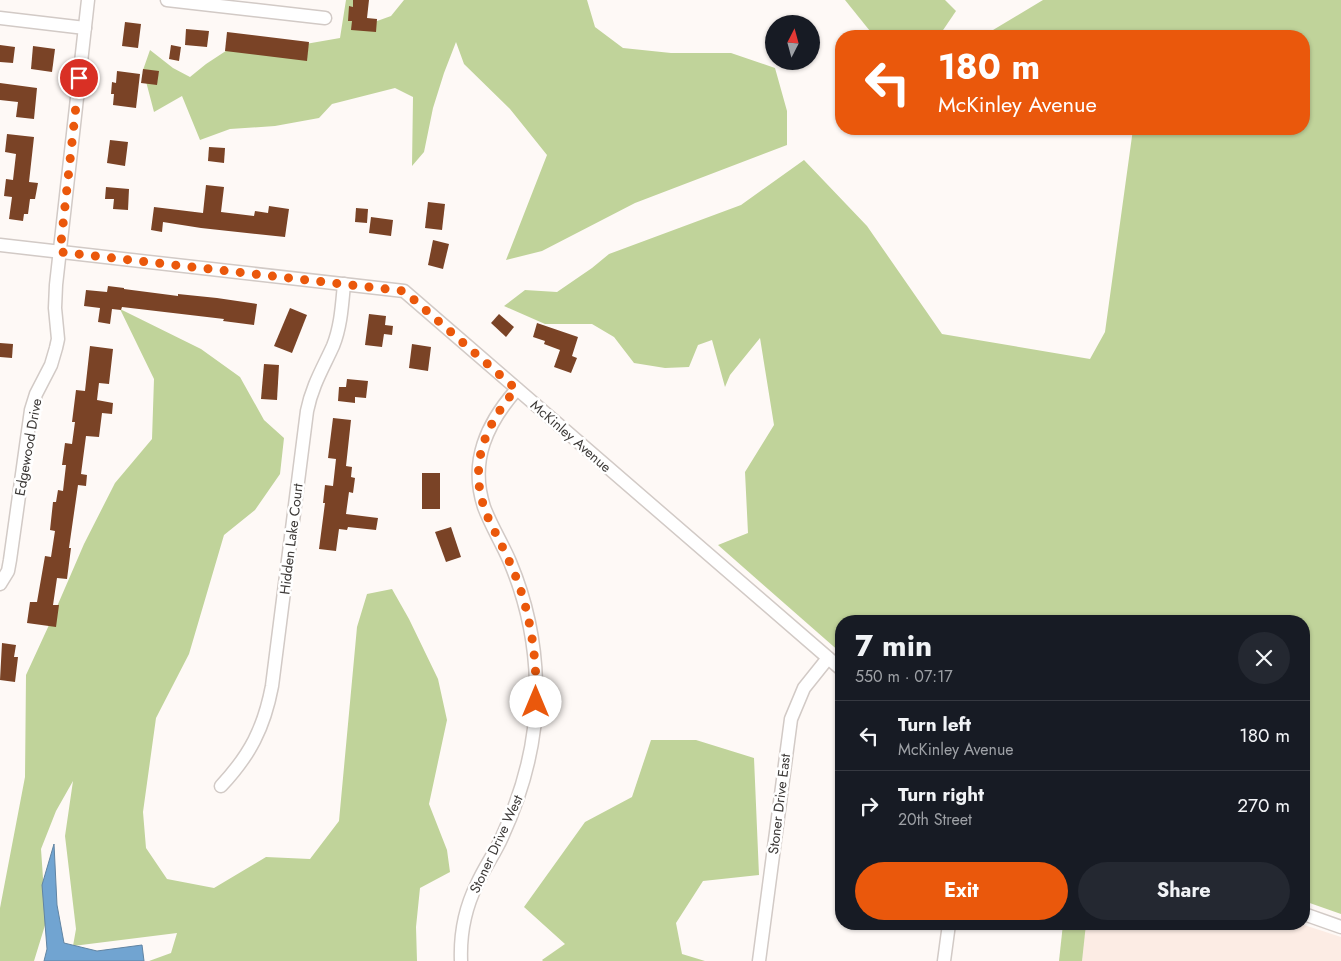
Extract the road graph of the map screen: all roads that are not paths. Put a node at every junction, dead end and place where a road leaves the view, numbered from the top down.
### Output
1 (88, 0) edge
2 (167, 0) edge
3 (0, 18) edge
4 (326, 18) dead end
5 (85, 28) junction
6 (0, 245) edge
7 (60, 252) junction
8 (344, 284) junction
9 (516, 389) junction
10 (0, 584) edge
11 (828, 658) junction
12 (835, 664) edge
13 (221, 786) dead end
14 (1310, 916) edge
15 (1341, 927) edge
16 (947, 930) edge
17 (461, 961) edge
18 (759, 961) edge
19 (944, 961) edge

1 - 5 street, Edgewood Drive
2 - 4 street
3 - 5 street
5 - 7 street, Edgewood Drive
6 - 7 street, McKinley Avenue
7 - 8 street, McKinley Avenue
7 - 10 street, Edgewood Drive
8 - 9 street, McKinley Avenue
8 - 13 street, Hidden Lake Court
9 - 11 street, McKinley Avenue
9 - 17 street, Stoner Drive West
11 - 12 street, McKinley Avenue
11 - 18 street, Stoner Drive East
14 - 15 street
16 - 19 street

